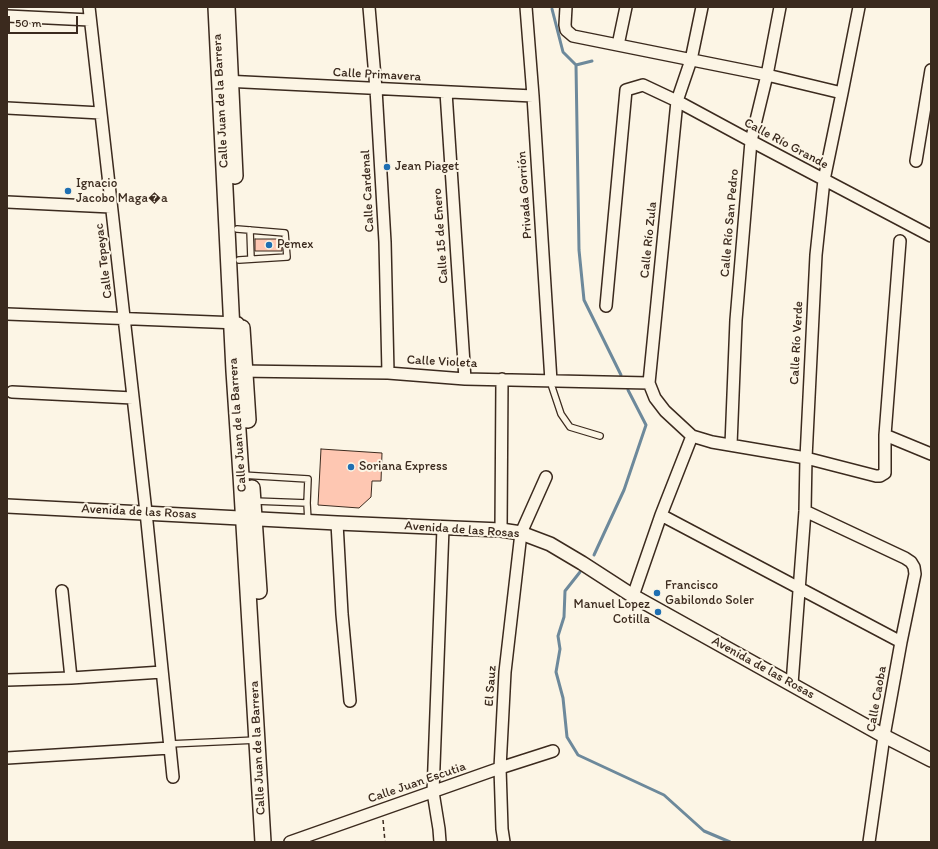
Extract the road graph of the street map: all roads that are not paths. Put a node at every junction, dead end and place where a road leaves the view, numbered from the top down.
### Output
1 (89, 7) edge
2 (216, 7) edge
3 (227, 7) edge
4 (369, 7) edge
5 (526, 7) edge
6 (566, 7) edge
7 (626, 7) edge
8 (702, 7) edge
9 (780, 7) edge
10 (859, 7) edge
11 (7, 16) edge
12 (90, 20) junction
13 (618, 45) junction
14 (691, 60) junction
15 (931, 70) edge
16 (767, 75) junction
17 (226, 82) junction
18 (376, 89) junction
19 (446, 92) junction
20 (842, 93) junction
21 (533, 96) junction
22 (677, 101) junction
23 (7, 108) edge
24 (101, 113) junction
25 (927, 120) edge
26 (751, 141) junction
27 (916, 161) dead end
28 (824, 180) junction
29 (7, 202) edge
30 (111, 207) junction
31 (244, 229) junction
32 (931, 236) edge
33 (900, 241) dead end
34 (239, 254) junction
35 (606, 306) dead end
36 (7, 314) edge
37 (124, 319) junction
38 (237, 323) junction
39 (239, 371) junction
40 (388, 373) junction
41 (465, 379) junction
42 (502, 379) junction
43 (551, 381) junction
44 (649, 383) junction
45 (12, 392) dead end
46 (133, 398) junction
47 (885, 435) junction
48 (600, 436) dead end
49 (692, 436) junction
50 (731, 445) junction
51 (931, 454) edge
52 (806, 458) junction
53 (246, 476) junction
54 (546, 477) dead end
55 (248, 501) junction
56 (308, 503) junction
57 (7, 506) edge
58 (805, 511) junction
59 (146, 512) junction
60 (661, 515) junction
61 (249, 519) junction
62 (308, 522) junction
63 (337, 523) junction
64 (443, 528) junction
65 (501, 530) junction
66 (521, 533) junction
67 (799, 588) junction
68 (62, 591) dead end
69 (633, 596) junction
70 (900, 642) junction
71 (162, 672) junction
72 (71, 678) junction
73 (7, 680) edge
74 (792, 684) junction
75 (350, 701) dead end
76 (884, 736) junction
77 (257, 740) junction
78 (169, 746) junction
79 (553, 751) dead end
80 (7, 758) edge
81 (931, 760) edge
82 (500, 768) junction
83 (173, 777) dead end
84 (433, 792) junction
85 (263, 842) edge
86 (272, 842) edge
87 (290, 842) edge
88 (440, 842) edge
89 (504, 842) edge
90 (869, 842) edge

1 - 12 street, Calle Tepeyac
2 - 17 main road, Calle Juan de la Barrera
3 - 17 main road, Calle Juan de la Barrera
4 - 18 street, Calle Cardenal
5 - 21 street, Privada Gorrión
6 - 13 street
7 - 13 street
8 - 14 street, Calle Río Zula
9 - 16 street, Calle Río San Pedro
10 - 20 street, Calle Río Verde
11 - 12 street
12 - 24 street, Calle Tepeyac
13 - 14 street
14 - 16 street
14 - 22 street, Calle Río Zula
15 - 25 street
16 - 20 street
16 - 26 street, Calle Río San Pedro
17 - 18 street, Calle Primavera
17 - 31 main road, Calle Juan de la Barrera
17 - 34 main road, Calle Juan de la Barrera
18 - 19 street, Calle Primavera
18 - 40 street, Calle Cardenal
19 - 21 street, Calle Primavera
19 - 41 street, Calle 15 de Enero
20 - 28 street, Calle Río Verde
21 - 43 street, Privada Gorrión
22 - 26 street, Calle Río Grande
22 - 35 street, Calle Río Grande
22 - 44 street, Calle Río Zula
23 - 24 street
24 - 30 street, Calle Tepeyac
25 - 27 street
26 - 28 street, Calle Río Grande
26 - 50 street, Calle Río San Pedro
28 - 32 street, Calle Río Grande
28 - 52 street, Calle Río Verde
29 - 30 street
30 - 37 street, Calle Tepeyac
31 - 34 main road, Calle Juan de la Barrera
31 - 34 lane
33 - 47 street
34 - 38 main road, Calle Juan de la Barrera
36 - 37 street
37 - 38 street
37 - 46 street, Calle Tepeyac
38 - 39 main road, Calle Juan de la Barrera
39 - 40 street, Calle Violeta
39 - 53 main road, Calle Juan de la Barrera
40 - 41 street, Calle Violeta
41 - 42 street, Calle Violeta
42 - 43 street, Calle Violeta
42 - 65 street
43 - 44 street, Calle Violeta
43 - 48 lane
44 - 49 street
45 - 46 street
46 - 59 street, Calle Tepeyac
47 - 51 street
47 - 52 street
49 - 50 street
49 - 60 street
50 - 52 street
52 - 58 street, Calle Río Verde
53 - 55 main road, Calle Juan de la Barrera
53 - 56 lane
54 - 66 street, El Sauz
55 - 56 lane
55 - 61 main road, Calle Juan de la Barrera
56 - 62 lane
57 - 59 street, Avenida de las Rosas
58 - 67 street, Calle Río Verde
58 - 70 street, Calle Caoba
59 - 61 street, Avenida de las Rosas
59 - 71 street, Calle Tepeyac
60 - 67 street
60 - 69 street
61 - 62 street, Avenida de las Rosas
61 - 77 main road, Calle Juan de la Barrera
61 - 86 main road, Calle Juan de la Barrera
62 - 63 street, Avenida de las Rosas
63 - 64 street, Avenida de las Rosas
63 - 75 street
64 - 65 street, Avenida de las Rosas
64 - 84 street
65 - 66 street, Avenida de las Rosas
66 - 69 street, Avenida de las Rosas
66 - 82 street, El Sauz
67 - 70 street
67 - 74 street, Calle Río Verde
68 - 72 street
69 - 74 street, Avenida de las Rosas
70 - 76 street, Calle Caoba
71 - 72 street
71 - 78 street, Calle Tepeyac
72 - 73 street
74 - 76 street, Avenida de las Rosas
76 - 81 street, Avenida de las Rosas
76 - 90 street, Calle Caoba
77 - 78 lane
77 - 85 main road, Calle Juan de la Barrera
78 - 80 street
78 - 83 street, Calle Tepeyac
79 - 82 street, Calle Juan Escutia
82 - 84 street, Calle Juan Escutia
82 - 89 street, El Sauz
84 - 87 street, Calle Juan Escutia
84 - 88 street

